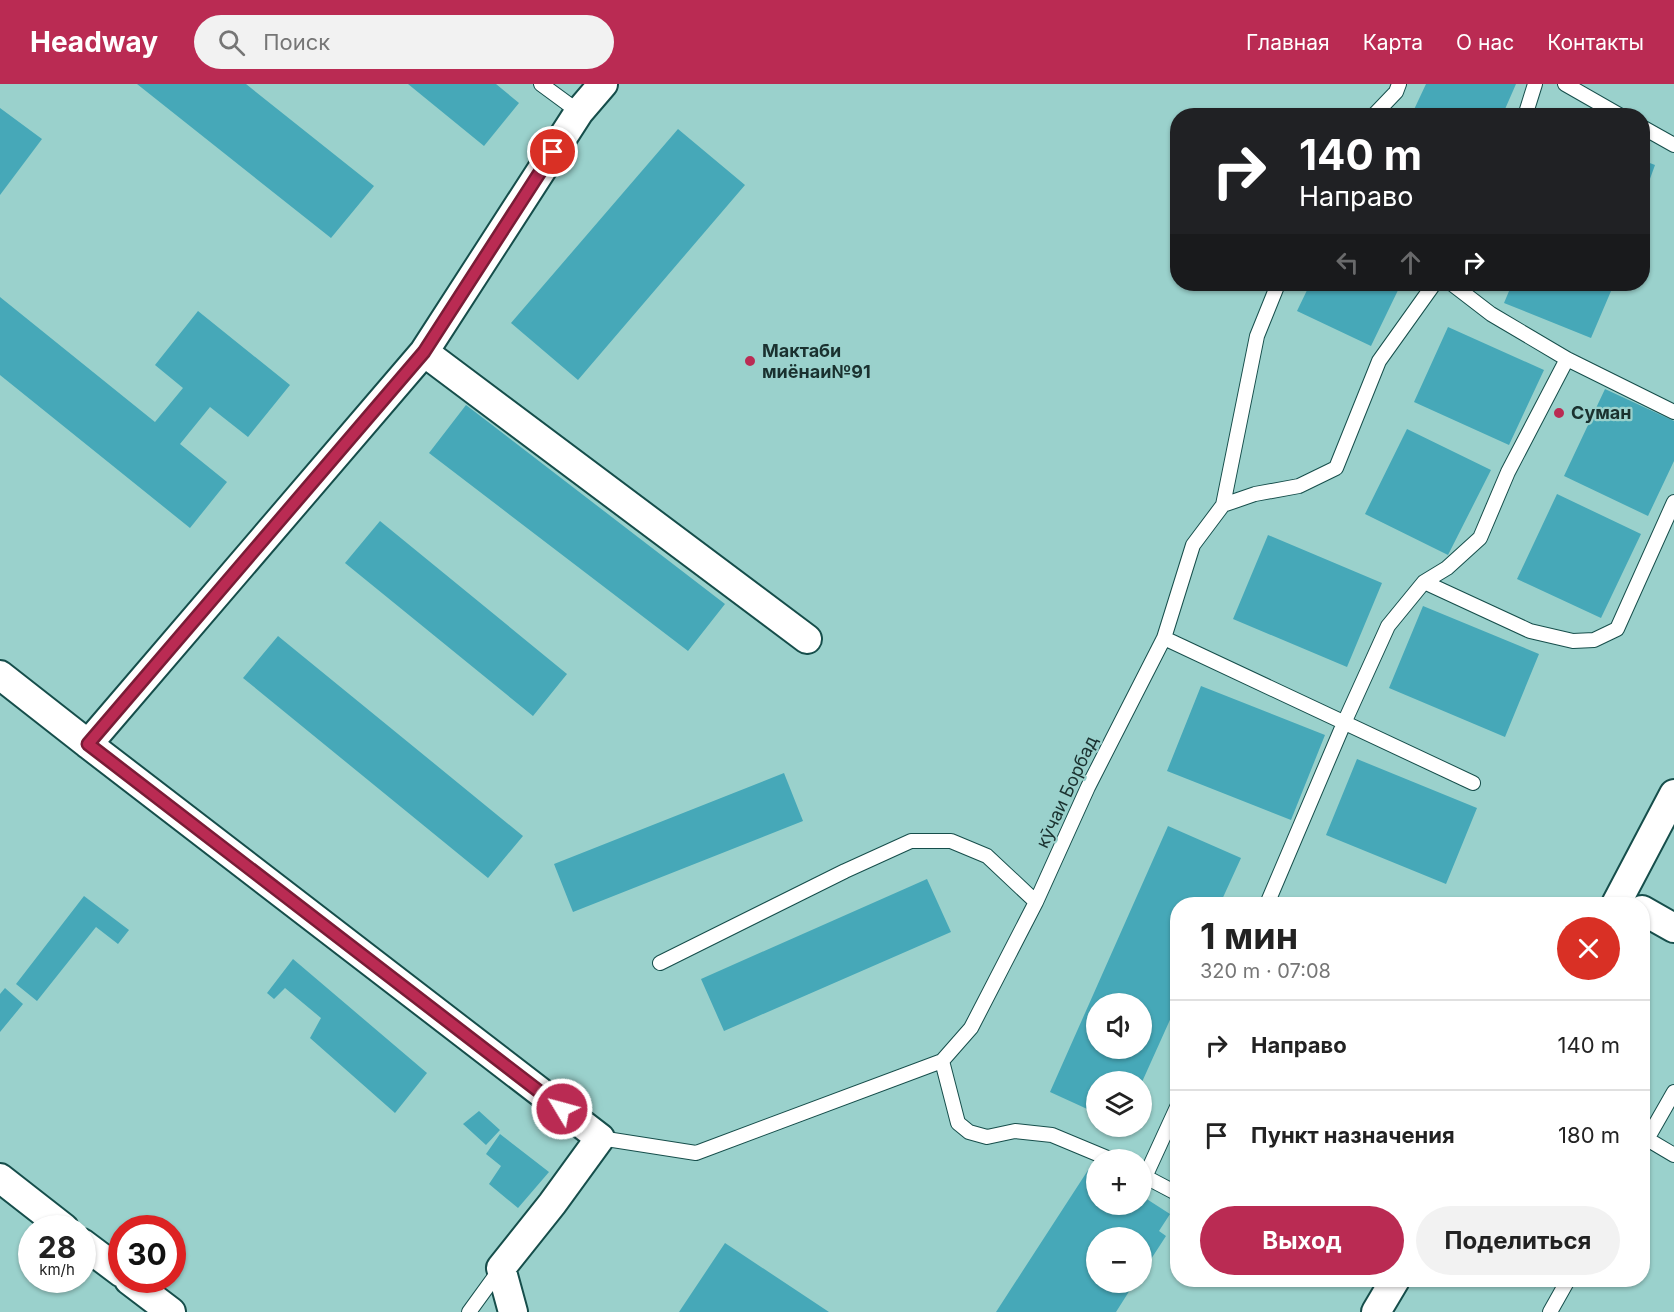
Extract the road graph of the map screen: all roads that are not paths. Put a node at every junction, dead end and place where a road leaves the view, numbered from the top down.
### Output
1 (542, 84) edge
2 (603, 84) edge
3 (1399, 84) edge
4 (1535, 84) edge
5 (1565, 84) edge
6 (1381, 108) edge
7 (1527, 108) edge
8 (1607, 108) edge
9 (579, 112) junction
10 (1650, 132) edge
11 (1674, 145) edge
12 (1275, 291) edge
13 (1429, 291) edge
14 (1461, 291) edge
15 (424, 352) junction
16 (1567, 359) junction
17 (1674, 412) edge
18 (1674, 502) edge
19 (1223, 505) junction
20 (1424, 582) junction
21 (1164, 638) junction
22 (807, 639) dead end
23 (0, 675) edge
24 (1344, 723) junction
25 (88, 744) junction
26 (1473, 783) dead end
27 (1674, 794) edge
28 (1270, 897) edge
29 (1631, 897) edge
30 (1036, 902) junction
31 (1650, 915) edge
32 (1674, 928) edge
33 (660, 963) dead end
34 (942, 1060) junction
35 (1674, 1092) edge
36 (1170, 1121) edge
37 (1650, 1135) edge
38 (600, 1138) junction
39 (1650, 1146) edge
40 (1086, 1149) edge
41 (1674, 1155) edge
42 (1152, 1158) edge
43 (0, 1178) edge
44 (1152, 1181) edge
45 (1170, 1190) edge
46 (47, 1215) edge
47 (96, 1254) edge
48 (108, 1263) edge
49 (501, 1268) junction
50 (1391, 1287) edge
51 (1564, 1287) edge
52 (146, 1293) edge
53 (171, 1312) edge
54 (469, 1312) edge
55 (513, 1312) edge
56 (1376, 1312) edge
57 (1550, 1312) edge

1 - 9 lane
2 - 9 street
3 - 6 lane
4 - 7 lane
5 - 8 lane
9 - 15 street
10 - 11 lane
12 - 19 lane
13 - 19 lane
14 - 16 lane
15 - 22 street
15 - 25 street
16 - 17 lane
16 - 20 lane
18 - 20 lane
19 - 21 lane, кӯчаи Борбад
20 - 24 lane
21 - 24 lane
21 - 30 lane, кӯчаи Борбад
23 - 25 street
24 - 26 lane
24 - 28 lane
25 - 38 street
27 - 29 street
30 - 33 lane
30 - 34 lane, кӯчаи Борбад
31 - 32 street
34 - 38 lane, кӯчаи Борбад
34 - 40 lane
35 - 37 lane
36 - 42 lane
38 - 49 street
39 - 41 lane
43 - 46 street
44 - 45 lane
47 - 48 street
49 - 54 lane
49 - 55 street
50 - 56 street
51 - 57 lane
52 - 53 street

